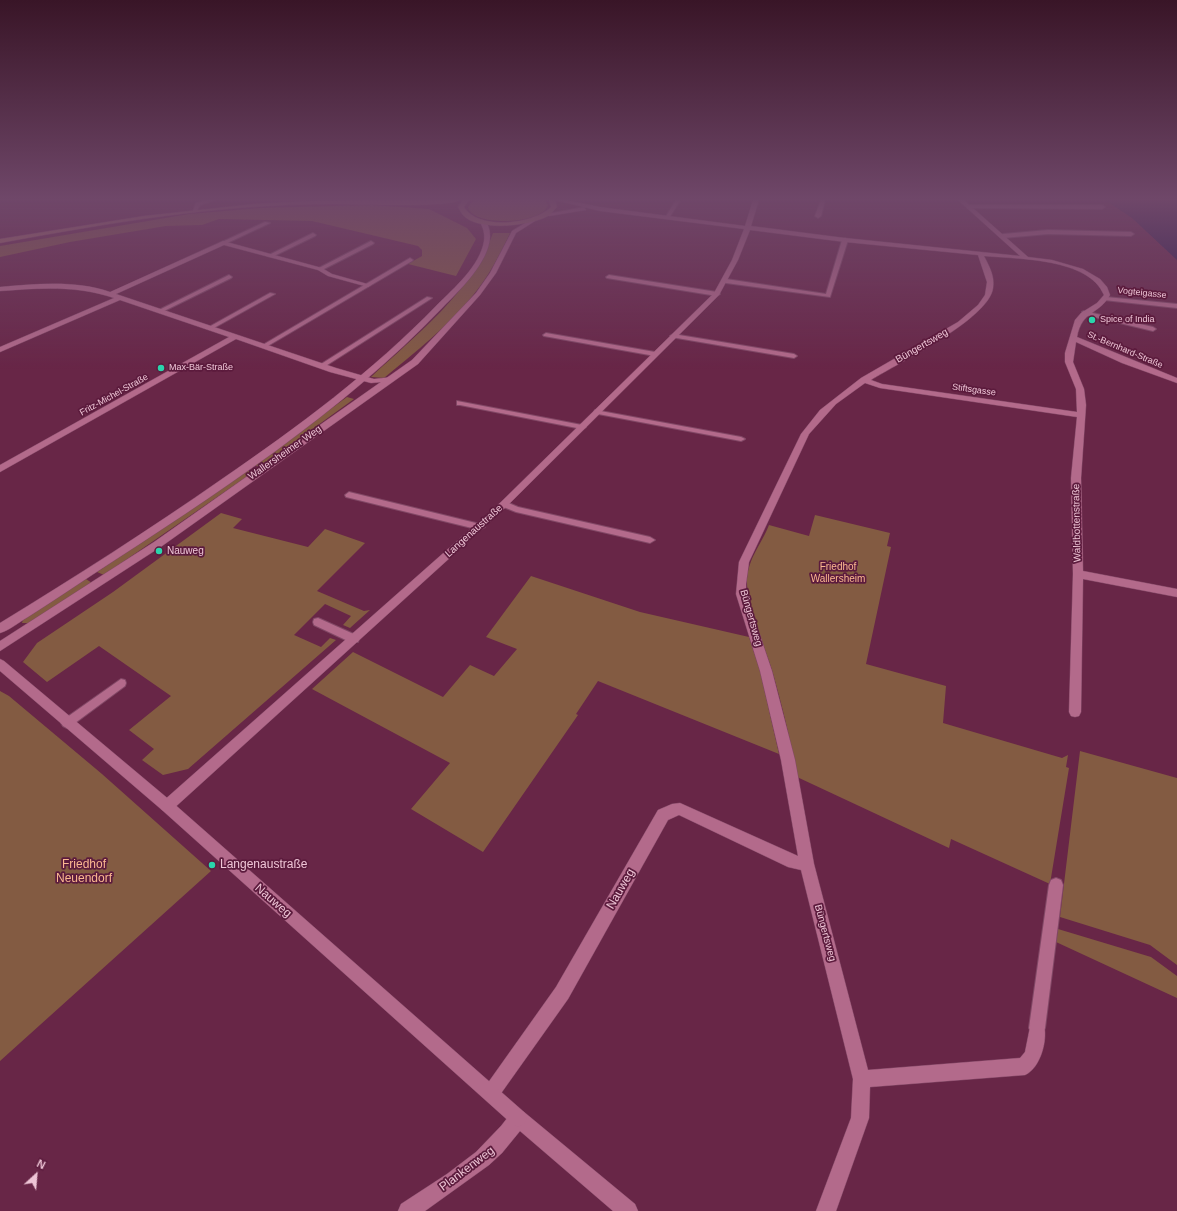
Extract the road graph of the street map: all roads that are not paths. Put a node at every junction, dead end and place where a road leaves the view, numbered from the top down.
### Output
1 (193, 257) edge
2 (272, 257) edge
3 (345, 257) edge
4 (480, 257) edge
5 (502, 257) edge
6 (736, 257) edge
7 (840, 257) edge
8 (982, 257) edge
9 (999, 257) edge
10 (1024, 257) edge
11 (1027, 259) junction
12 (410, 260) dead end
13 (320, 269) junction
14 (228, 277) dead end
15 (609, 277) dead end
16 (726, 281) junction
17 (368, 285) junction
18 (0, 289) edge
19 (111, 294) junction
20 (272, 294) dead end
21 (717, 294) junction
22 (121, 297) junction
23 (429, 298) dead end
24 (1106, 299) junction
25 (1177, 306) edge
26 (160, 310) junction
27 (1084, 313) junction
28 (210, 328) junction
29 (1153, 329) dead end
30 (546, 335) dead end
31 (236, 336) junction
32 (673, 336) junction
33 (1073, 338) junction
34 (264, 346) junction
35 (0, 350) edge
36 (655, 354) junction
37 (794, 356) dead end
38 (322, 366) junction
39 (365, 378) junction
40 (390, 379) junction
41 (864, 380) junction
42 (1177, 381) edge
43 (460, 403) dead end
44 (598, 412) junction
45 (1082, 416) junction
46 (582, 427) junction
47 (741, 439) dead end
48 (0, 469) edge
49 (349, 495) dead end
50 (504, 504) junction
51 (480, 526) junction
52 (650, 540) dead end
53 (1078, 574) junction
54 (1177, 593) edge
55 (318, 622) dead end
56 (0, 629) edge
57 (354, 639) junction
58 (0, 647) edge
59 (0, 664) edge
60 (120, 684) dead end
61 (1075, 712) dead end
62 (68, 723) junction
63 (167, 806) junction
64 (807, 864) junction
65 (1056, 885) dead end
66 (1038, 1028) joint
67 (862, 1079) junction
68 (491, 1093) junction
69 (518, 1118) junction
70 (408, 1211) edge
71 (628, 1211) edge
72 (826, 1211) edge

1 - 19 street
2 - 13 street
3 - 13 lane
4 - 39 street, Wallersheimer Weg
5 - 40 street, Wallersheimer Weg
6 - 16 street, Langenaustraße
7 - 16 lane
8 - 41 street, Büngertsweg
9 - 11 street
10 - 11 street
11 - 24 street
12 - 17 lane
13 - 17 street
14 - 26 lane
15 - 21 lane
16 - 21 street, Langenaustraße
17 - 34 lane
18 - 19 street
19 - 22 street
20 - 28 lane
21 - 32 street, Langenaustraße
22 - 26 street
22 - 35 street
23 - 38 lane
24 - 25 lane, Vogteigasse
24 - 27 street, St.-Bernhard-Straße
26 - 28 street
27 - 29 lane
27 - 33 street, St.-Bernhard-Straße
28 - 31 street
30 - 36 lane
31 - 34 street
31 - 48 street, Fritz-Michel-Straße
32 - 36 street, Langenaustraße
32 - 37 lane
33 - 42 street, St.-Bernhard-Straße
33 - 45 street, Waldbottenstraße
34 - 38 street
36 - 44 street, Langenaustraße
38 - 39 street
39 - 40 street
39 - 56 street, Wallersheimer Weg
40 - 58 street, Wallersheimer Weg
41 - 45 street, Stiftsgasse
41 - 64 street, Büngertsweg
43 - 46 lane
44 - 46 street, Langenaustraße
44 - 47 lane
45 - 53 street, Waldbottenstraße
46 - 50 street, Langenaustraße
49 - 51 lane
50 - 51 street, Langenaustraße
50 - 52 lane
51 - 57 street, Langenaustraße
53 - 54 street
53 - 61 street, Waldbottenstraße
55 - 57 lane
57 - 63 street, Langenaustraße
59 - 62 street, Nauweg
60 - 62 lane
62 - 63 street, Nauweg
63 - 68 street, Nauweg
64 - 67 street, Büngertsweg
64 - 68 street, Nauweg
65 - 66 lane
66 - 67 street
67 - 72 street, Büngertsweg
68 - 69 street, Nauweg
69 - 70 street, Plankenweg
69 - 71 street, Nauweg

